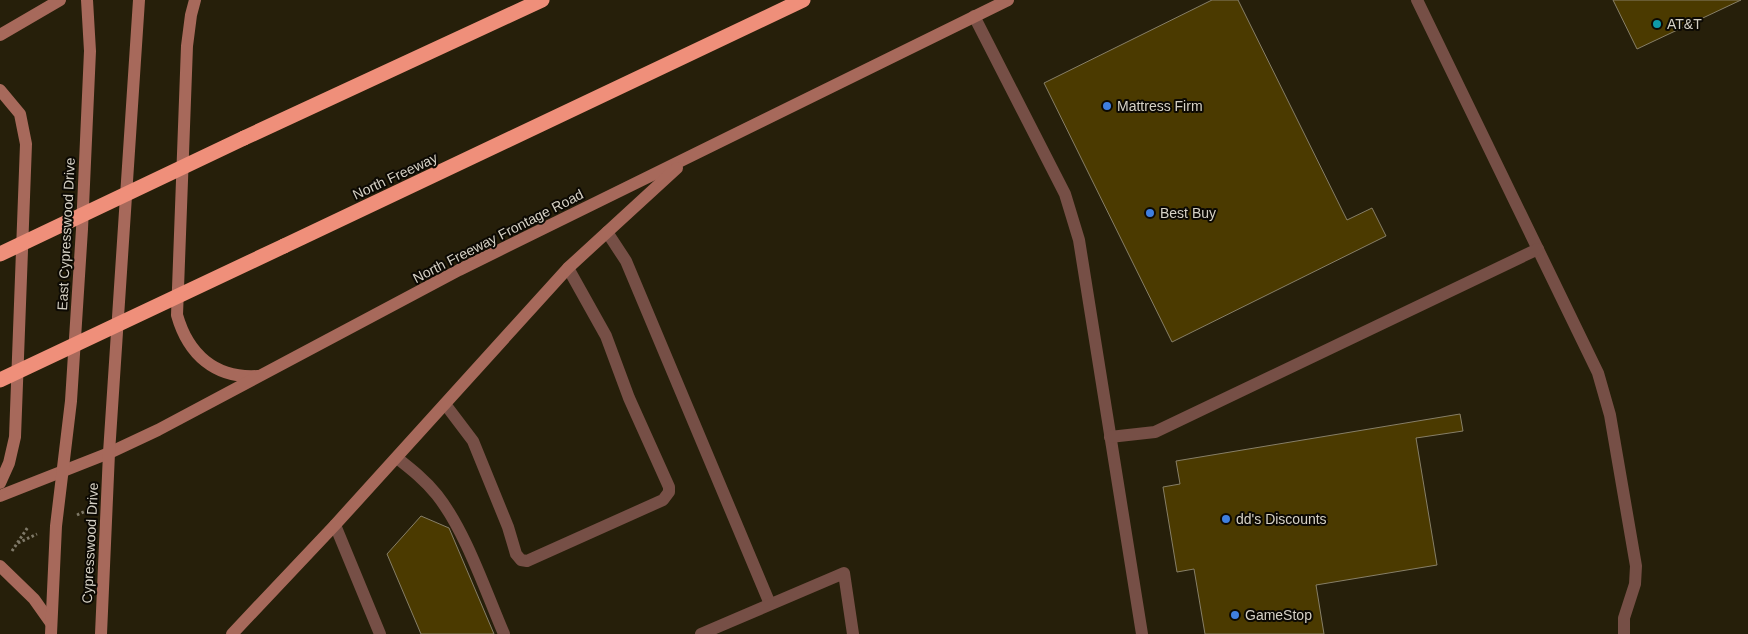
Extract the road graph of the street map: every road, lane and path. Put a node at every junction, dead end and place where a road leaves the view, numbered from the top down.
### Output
1 (60, 0) edge
2 (88, 0) edge
3 (139, 0) edge
4 (195, 0) edge
5 (542, 0) edge
6 (803, 0) edge
7 (1008, 0) edge
8 (1417, 0) edge
9 (974, 16) junction
10 (0, 35) edge
11 (0, 90) edge
12 (689, 158) junction
13 (607, 232) junction
14 (1538, 249) junction
15 (0, 254) edge
16 (568, 268) junction
17 (264, 375) junction
18 (0, 380) edge
19 (445, 404) junction
20 (1110, 438) junction
21 (109, 453) junction
22 (397, 458) junction
23 (64, 470) junction
24 (0, 483) edge
25 (0, 496) edge
26 (88, 510) dead end
27 (78, 515) dead end
28 (335, 525) junction
29 (28, 527) dead end
30 (38, 534) dead end
31 (17, 543) junction
32 (4, 561) edge
33 (770, 604) junction
34 (51, 628) edge
35 (239, 632) edge
36 (101, 634) edge
37 (380, 634) edge
38 (504, 634) edge
39 (701, 634) edge
40 (853, 634) edge
41 (1142, 634) edge
42 (1624, 634) edge

1 - 10 main road
2 - 23 main road, East Cypresswood Drive
3 - 21 main road
4 - 17 main road
5 - 15 highway, bridge
6 - 18 highway, North Freeway, bridge
7 - 9 main road, North Freeway Frontage Road
8 - 14 lane
9 - 12 main road, North Freeway Frontage Road
9 - 20 lane
11 - 24 main road
12 - 13 main road
12 - 17 main road, North Freeway Frontage Road
13 - 16 main road
13 - 33 lane
14 - 20 lane
14 - 42 lane
16 - 19 main road
16 - 19 lane
17 - 21 main road, North Freeway Frontage Road
19 - 22 main road
20 - 41 lane
21 - 23 main road, North Freeway Frontage Road
21 - 36 main road, Cypresswood Drive
22 - 28 main road
22 - 38 lane
23 - 25 main road, North Freeway Frontage Road
23 - 34 main road
26 - 27 path
28 - 35 main road
28 - 37 lane
29 - 31 path
30 - 31 path
31 - 32 path
32 - 34 main road
33 - 39 lane
33 - 40 lane

